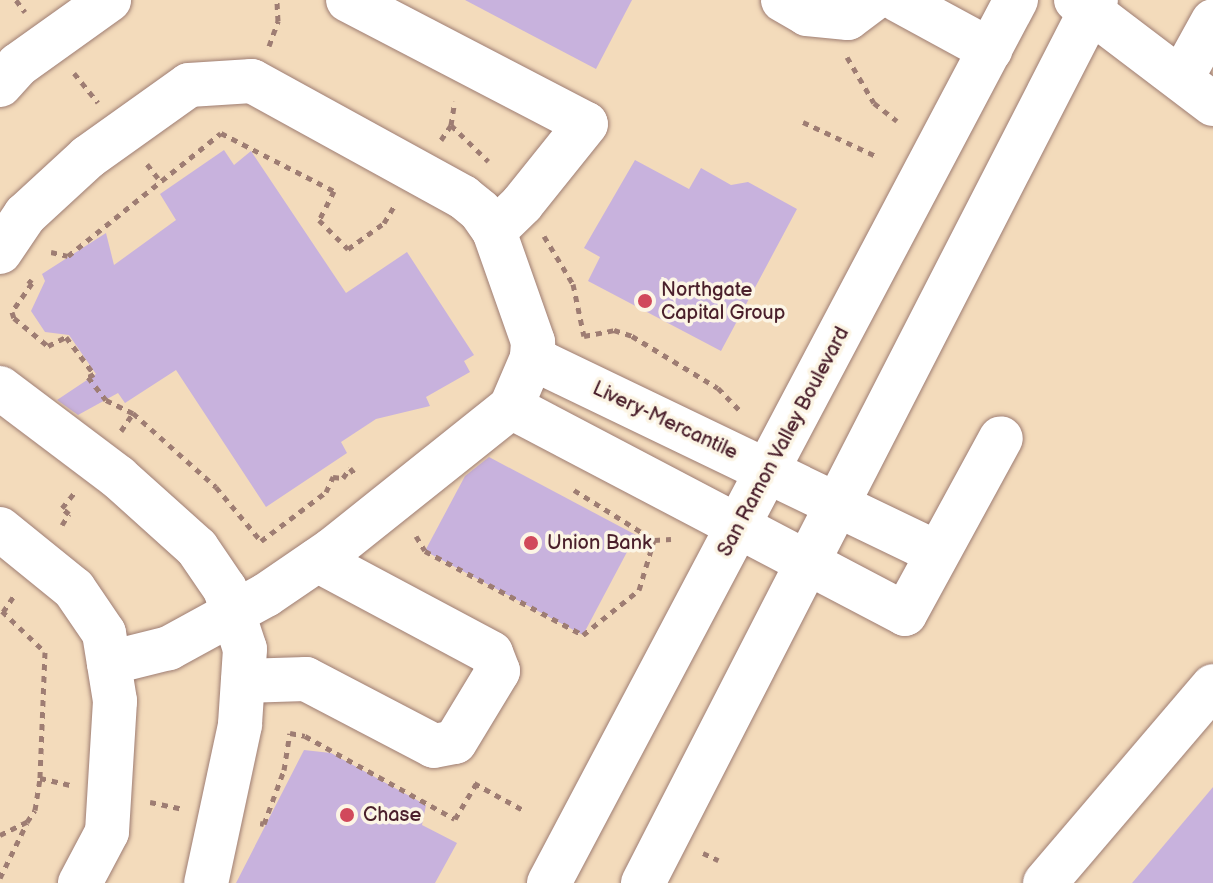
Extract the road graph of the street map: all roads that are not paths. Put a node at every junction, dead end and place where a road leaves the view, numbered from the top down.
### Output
1 (109, 0) edge
2 (348, 0) edge
3 (783, 0) edge
4 (898, 0) edge
5 (1016, 0) edge
6 (1088, 3) edge
7 (853, 8) edge
8 (1213, 21) edge
9 (990, 50) junction
10 (0, 85) edge
11 (1197, 91) edge
12 (494, 231) junction
13 (19, 267) edge
14 (532, 358) junction
15 (0, 388) edge
16 (511, 407) junction
17 (1001, 438) dead end
18 (769, 470) junction
19 (839, 508) junction
20 (739, 526) junction
21 (0, 529) edge
22 (938, 553) junction
23 (317, 560) junction
24 (809, 566) junction
25 (232, 611) junction
26 (109, 663) junction
27 (243, 681) junction
28 (1213, 686) edge
29 (80, 883) edge
30 (206, 883) edge
31 (549, 883) edge
32 (643, 883) edge
33 (1045, 883) edge

1 - 10 main road
2 - 12 main road
3 - 7 main road
4 - 9 main road
5 - 9 main road, San Ramon Valley Boulevard
6 - 11 main road
6 - 19 main road
8 - 11 main road
9 - 18 main road, San Ramon Valley Boulevard
12 - 13 main road
12 - 14 main road
14 - 16 main road
14 - 18 main road, Livery-Mercantile
15 - 25 main road
16 - 20 main road
16 - 23 main road
17 - 22 main road
18 - 19 main road, Livery-Mercantile
18 - 20 main road, San Ramon Valley Boulevard
19 - 22 main road, Livery-Mercantile
19 - 24 main road
20 - 24 main road
20 - 31 main road, San Ramon Valley Boulevard
21 - 26 main road
22 - 24 main road
23 - 25 main road
23 - 27 main road
24 - 32 main road
25 - 26 main road
25 - 27 main road
26 - 29 main road
27 - 30 main road
28 - 33 main road

